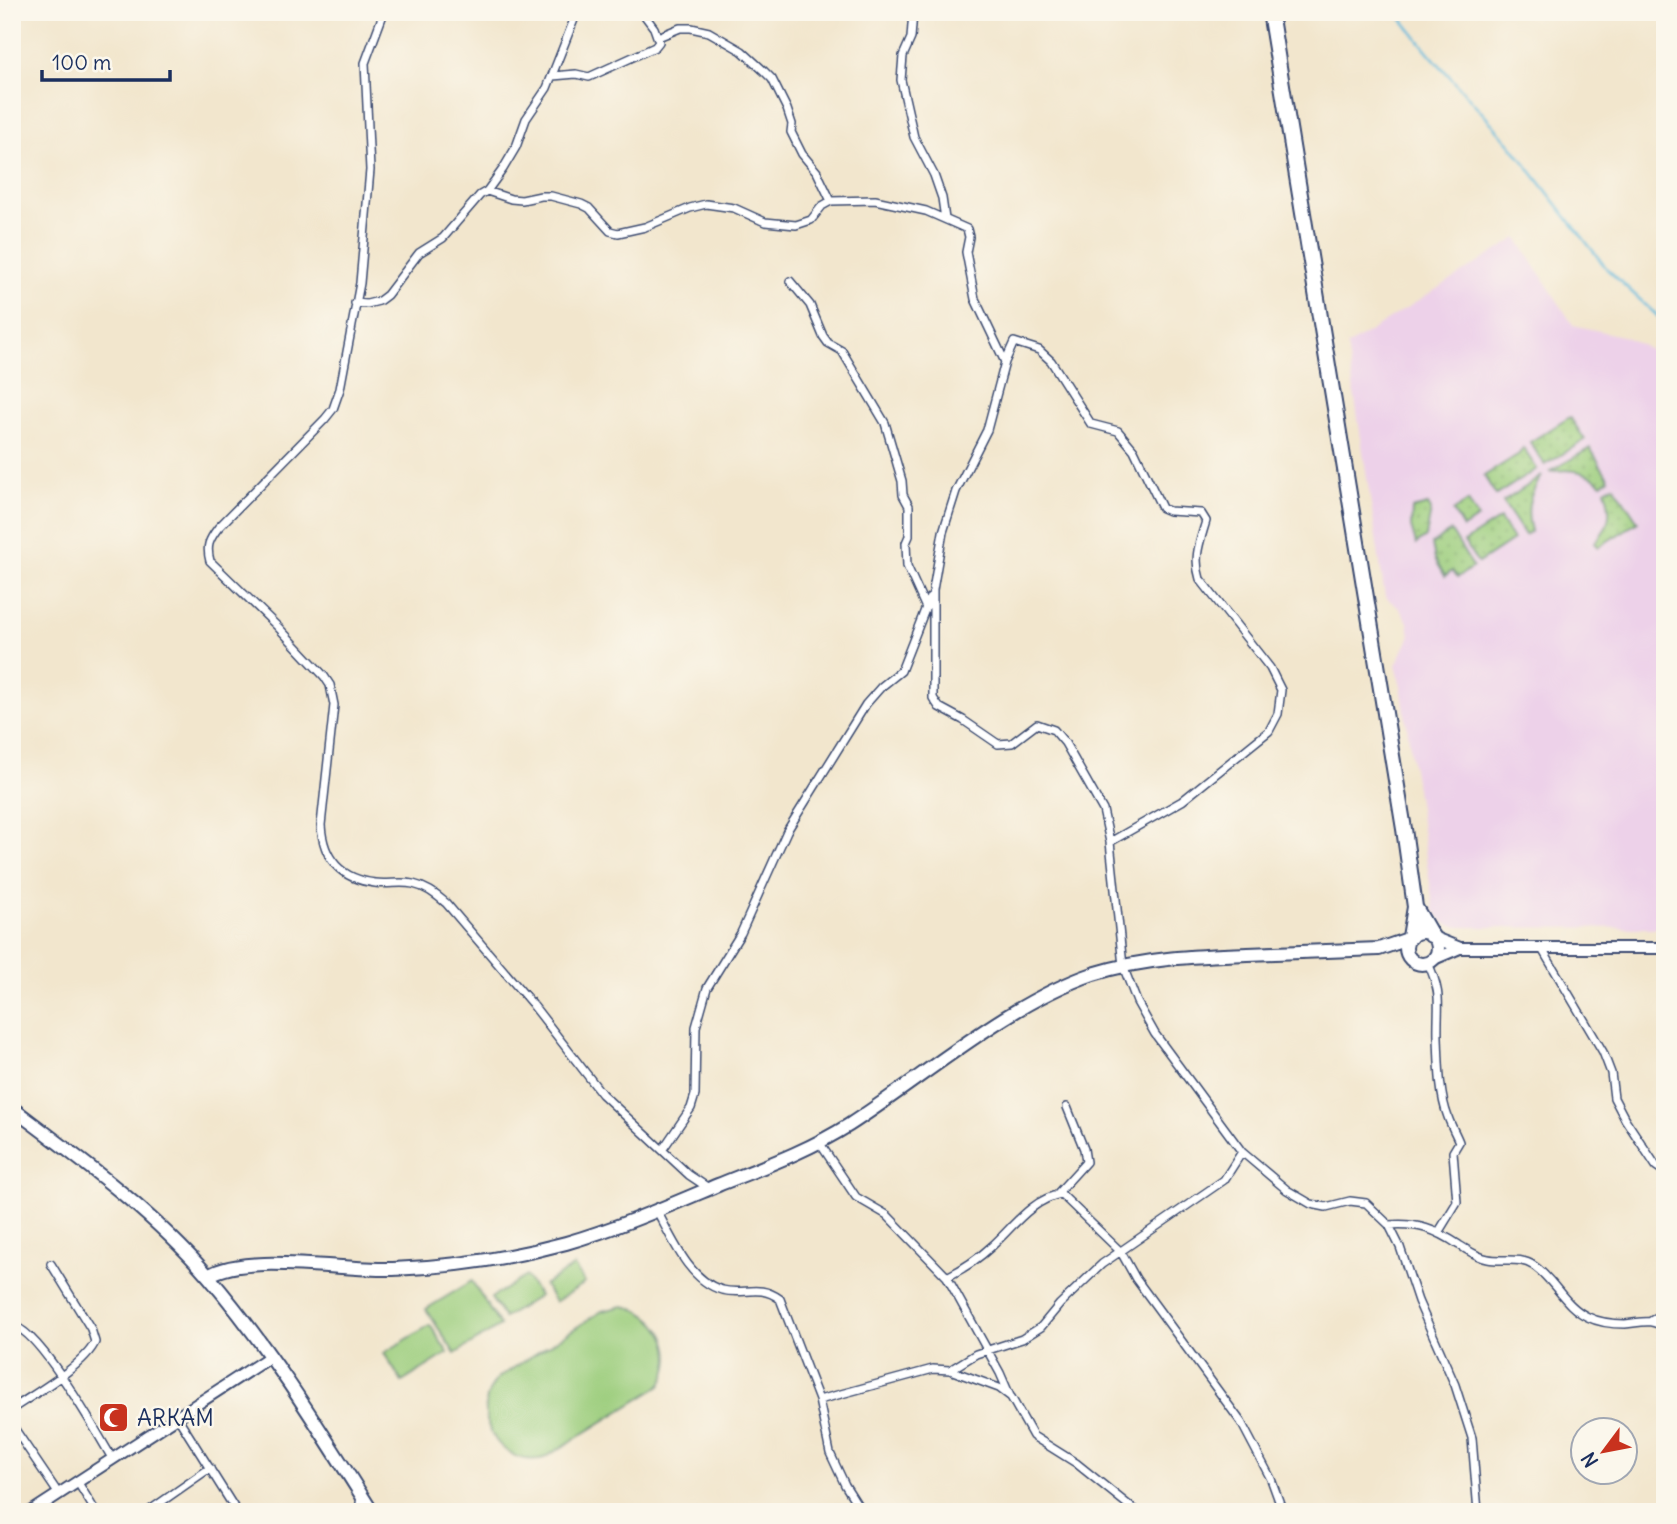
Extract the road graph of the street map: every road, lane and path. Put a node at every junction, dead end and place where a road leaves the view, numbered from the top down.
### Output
1 (384, 12) edge
2 (577, 12) edge
3 (642, 12) edge
4 (913, 12) edge
5 (1270, 12) edge
6 (658, 37) junction
7 (553, 76) junction
8 (487, 191) junction
9 (831, 201) junction
10 (945, 219) junction
11 (790, 281) dead end
12 (355, 303) junction
13 (1005, 362) junction
14 (933, 590) junction
15 (926, 608) junction
16 (1110, 842) junction
17 (1415, 908) junction
18 (1433, 936) junction
19 (1409, 938) junction
20 (1460, 948) junction
21 (1665, 948) edge
22 (1379, 949) junction
23 (1542, 949) junction
24 (1412, 961) junction
25 (1431, 961) junction
26 (1123, 966) junction
27 (1066, 1107) dead end
28 (12, 1108) edge
29 (819, 1142) junction
30 (663, 1149) junction
31 (1242, 1152) junction
32 (1665, 1171) edge
33 (710, 1189) junction
34 (1056, 1195) junction
35 (657, 1211) junction
36 (1389, 1225) junction
37 (1437, 1233) junction
38 (1121, 1252) junction
39 (51, 1264) dead end
40 (208, 1276) junction
41 (947, 1277) junction
42 (1665, 1312) edge
43 (1651, 1321) junction
44 (12, 1326) edge
45 (1665, 1329) edge
46 (986, 1350) junction
47 (271, 1356) junction
48 (950, 1370) junction
49 (61, 1376) junction
50 (1011, 1396) junction
51 (819, 1400) junction
52 (12, 1409) edge
53 (178, 1418) junction
54 (12, 1425) edge
55 (112, 1458) junction
56 (210, 1468) junction
57 (77, 1481) junction
58 (58, 1493) junction
59 (361, 1494) junction
60 (31, 1512) edge
61 (96, 1512) edge
62 (147, 1512) edge
63 (237, 1512) edge
64 (359, 1512) edge
65 (372, 1512) edge
66 (862, 1512) edge
67 (1137, 1512) edge
68 (1283, 1512) edge
69 (1478, 1512) edge

1 - 12 street
2 - 7 street
3 - 6 street
4 - 10 street
5 - 17 highway
6 - 7 street
6 - 9 street
7 - 8 street
8 - 9 street
8 - 12 street
9 - 10 street
10 - 13 street
11 - 15 street
12 - 30 street
13 - 14 street
13 - 16 street
14 - 15 street
14 - 16 street
15 - 30 street
16 - 26 street
17 - 18 highway
17 - 19 highway
18 - 19 main road
18 - 20 street
18 - 25 main road
19 - 22 main road
19 - 24 main road
20 - 23 street
20 - 25 street
21 - 23 street
22 - 24 main road
22 - 26 main road
23 - 32 street
24 - 25 main road
25 - 37 street
26 - 29 main road
26 - 31 street
27 - 34 street
28 - 40 main road
29 - 33 main road
29 - 41 street
30 - 33 street
31 - 36 street
31 - 38 street
33 - 35 main road
34 - 38 street
34 - 41 street
35 - 40 main road
35 - 51 street
36 - 37 street
36 - 69 street
37 - 43 street
38 - 46 street
38 - 68 street
39 - 49 street
40 - 47 main road
41 - 46 street
42 - 43 street
43 - 45 street
44 - 49 street
46 - 48 street
46 - 50 street
47 - 53 street
47 - 59 main road
48 - 50 street
48 - 51 street
49 - 52 street
49 - 55 street
50 - 67 street
51 - 66 street
53 - 55 street
53 - 56 street
54 - 58 street
55 - 57 street
56 - 62 street
56 - 63 street
57 - 58 street
57 - 61 street
58 - 60 street
59 - 64 street
59 - 65 main road

